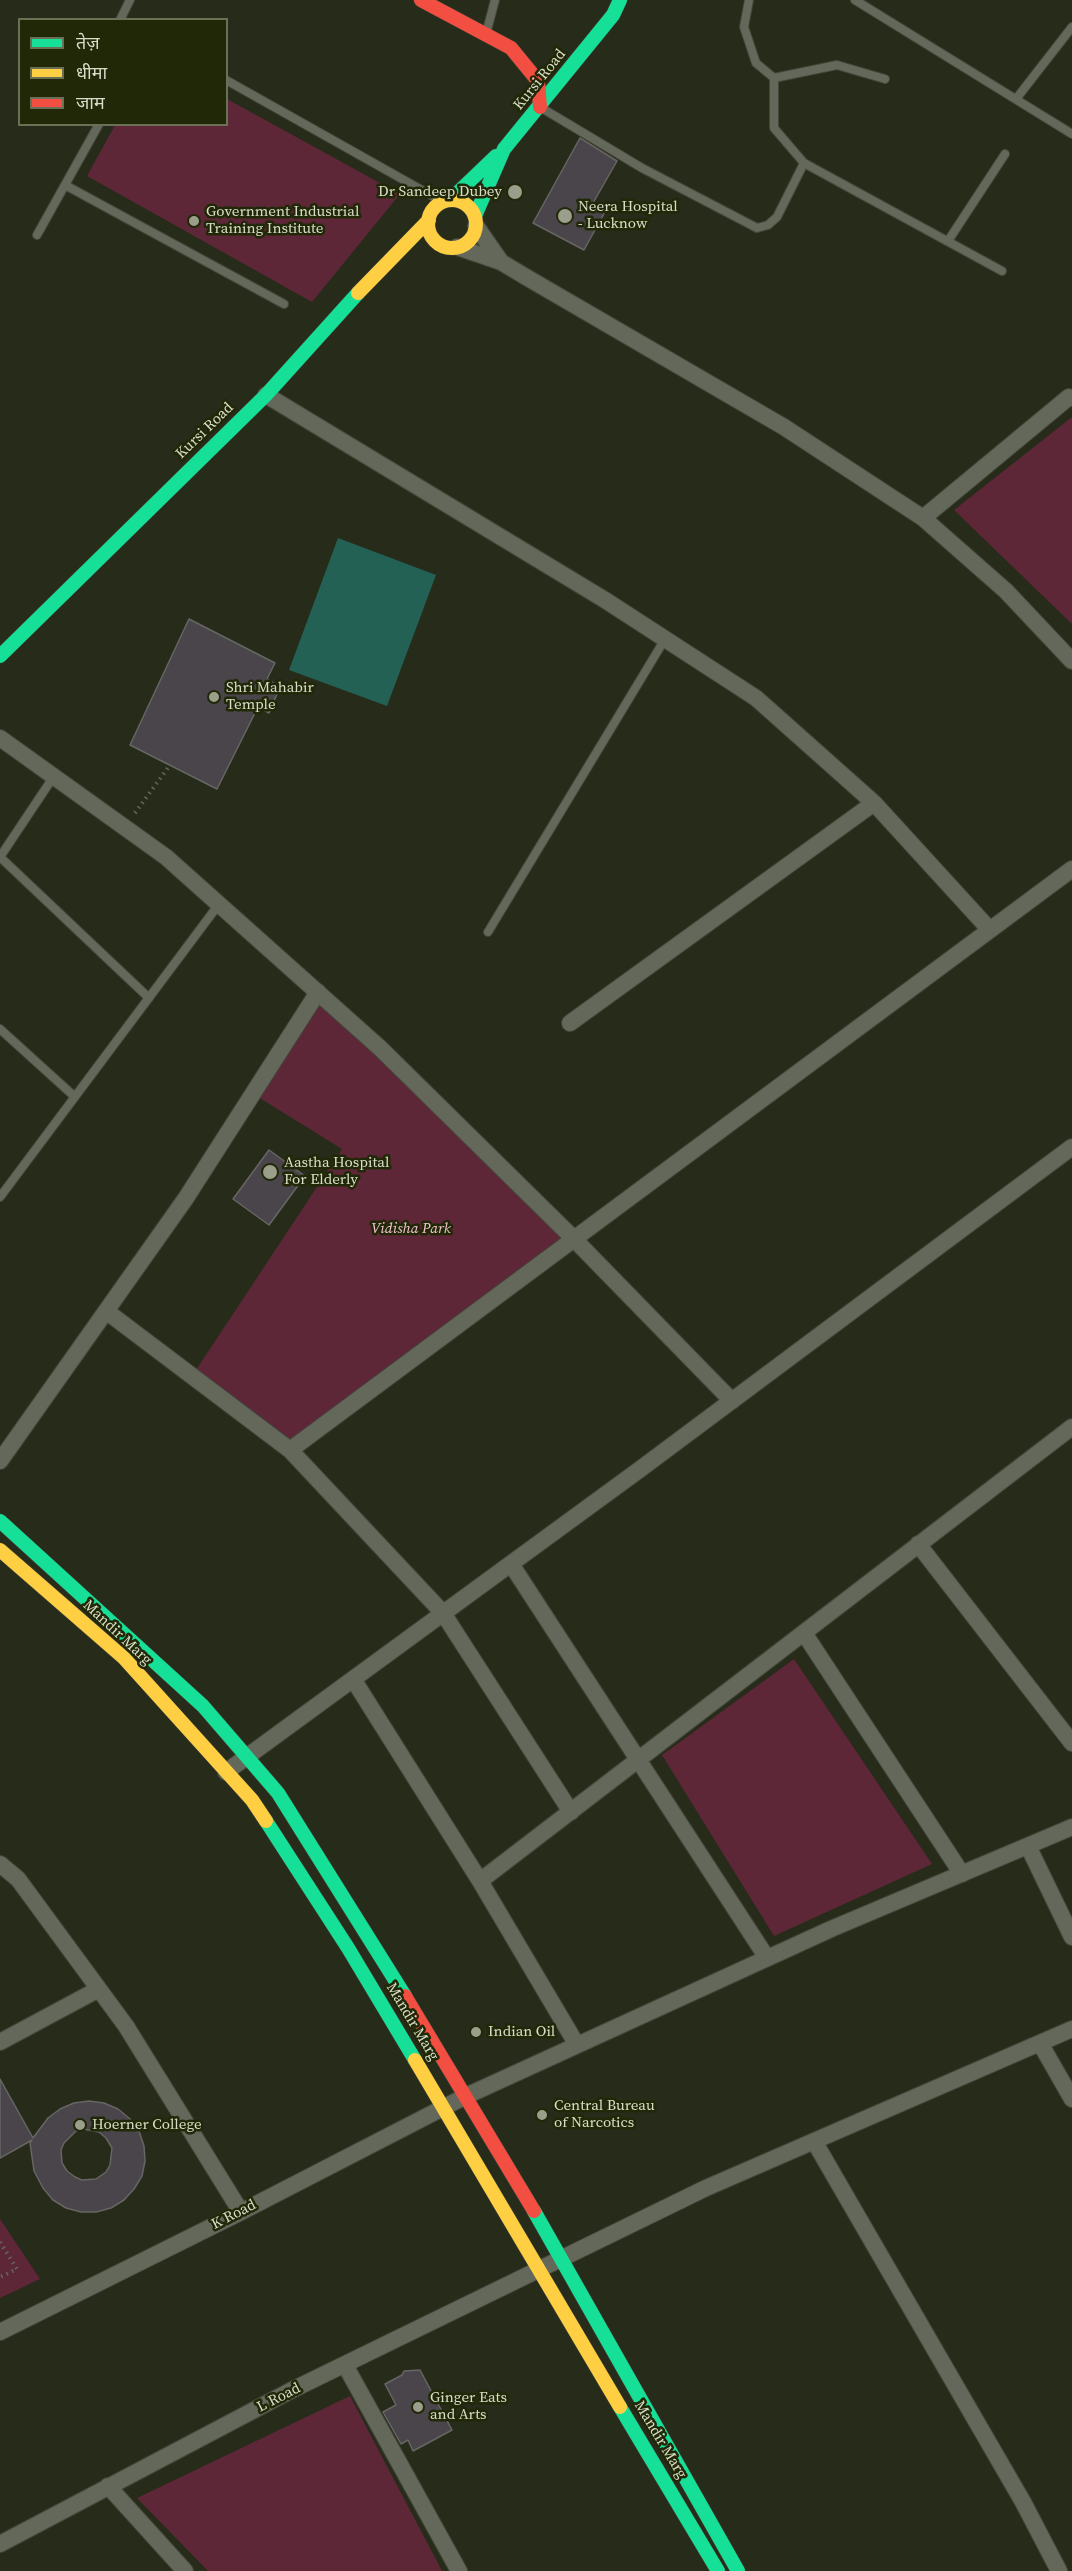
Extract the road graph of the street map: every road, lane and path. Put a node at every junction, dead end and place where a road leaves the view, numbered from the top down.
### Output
1 (130, 0) edge
2 (421, 0) edge
3 (495, 0) edge
4 (620, 0) edge
5 (749, 0) edge
6 (855, 0) edge
7 (121, 18) edge
8 (1072, 27) edge
9 (486, 34) junction
10 (774, 78) junction
11 (885, 79) dead end
12 (228, 81) edge
13 (1016, 99) junction
14 (540, 107) junction
15 (98, 126) edge
16 (1072, 134) edge
17 (504, 149) junction
18 (1005, 154) dead end
19 (804, 163) junction
20 (65, 185) junction
21 (446, 201) junction
22 (429, 220) junction
23 (476, 221) junction
24 (37, 235) dead end
25 (948, 241) junction
26 (428, 247) junction
27 (457, 247) junction
28 (386, 262) junction
29 (501, 262) junction
30 (1002, 271) dead end
31 (284, 304) dead end
32 (266, 395) junction
33 (1072, 398) edge
34 (923, 518) junction
35 (665, 639) junction
36 (0, 656) edge
37 (1072, 661) edge
38 (0, 738) edge
39 (170, 765) dead end
40 (55, 776) junction
41 (874, 803) junction
42 (125, 827) junction
43 (0, 857) edge
44 (1072, 869) edge
45 (219, 904) junction
46 (990, 930) junction
47 (488, 932) dead end
48 (318, 992) junction
49 (148, 998) junction
50 (570, 1023) dead end
51 (0, 1029) edge
52 (75, 1097) junction
53 (1072, 1147) edge
54 (0, 1197) edge
55 (574, 1239) junction
56 (106, 1311) junction
57 (732, 1401) junction
58 (1072, 1427) edge
59 (290, 1450) junction
60 (0, 1461) edge
61 (0, 1521) edge
62 (918, 1544) junction
63 (0, 1550) edge
64 (511, 1564) junction
65 (442, 1614) junction
66 (804, 1633) junction
67 (353, 1679) junction
68 (1072, 1743) edge
69 (247, 1757) junction
70 (639, 1759) junction
71 (226, 1772) junction
72 (571, 1812) junction
73 (1072, 1827) edge
74 (1028, 1846) junction
75 (0, 1864) edge
76 (962, 1874) junction
77 (480, 1881) junction
78 (1072, 1936) edge
79 (767, 1958) junction
80 (98, 1990) junction
81 (1072, 2029) edge
82 (0, 2042) edge
83 (1040, 2043) junction
84 (577, 2045) junction
85 (466, 2096) junction
86 (1072, 2099) edge
87 (443, 2108) junction
88 (814, 2141) junction
89 (241, 2212) junction
90 (0, 2242) edge
91 (562, 2260) junction
92 (541, 2270) junction
93 (0, 2277) edge
94 (0, 2332) edge
95 (345, 2365) junction
96 (108, 2486) junction
97 (0, 2544) edge
98 (184, 2571) edge
99 (459, 2571) edge
100 (718, 2571) edge
101 (738, 2571) edge
102 (1059, 2571) edge

1 - 7 lane
2 - 9 main road
3 - 9 lane
4 - 14 main road, Kursi Road
5 - 10 lane
6 - 13 lane
8 - 13 lane
9 - 14 main road
10 - 11 lane
10 - 19 lane
12 - 21 lane
13 - 16 lane
14 - 17 main road, Kursi Road
14 - 19 lane
15 - 20 lane
17 - 21 main road
17 - 23 main road, Kursi Road
18 - 25 lane
19 - 25 lane
20 - 24 lane
20 - 31 lane
21 - 22 main road
21 - 23 main road
22 - 26 main road
22 - 28 main road
23 - 27 main road
23 - 29 street
25 - 30 lane
26 - 27 main road
26 - 28 main road, Kursi Road
27 - 29 street
28 - 32 main road, Kursi Road
29 - 34 street
32 - 35 street
32 - 36 main road, Kursi Road
33 - 34 street
34 - 37 street
35 - 41 street
35 - 47 lane
38 - 40 street
39 - 42 path
40 - 42 street
40 - 43 lane
41 - 46 street
41 - 50 street
42 - 45 street
43 - 49 lane
44 - 46 street
45 - 48 street
45 - 49 lane
46 - 55 street
48 - 55 street
48 - 56 street
49 - 52 lane
51 - 52 lane
52 - 54 lane
53 - 57 street
55 - 57 street
55 - 59 street
56 - 59 street
56 - 60 street
57 - 64 street
58 - 62 street
59 - 65 street
61 - 69 main road
62 - 66 street
62 - 68 street
63 - 71 main road, Mandir Marg
64 - 65 street
64 - 70 street
65 - 67 street
65 - 72 street
66 - 70 street
66 - 76 street
67 - 69 street
67 - 77 street
69 - 71 street
69 - 85 main road
70 - 72 street
70 - 79 street
71 - 87 main road, Mandir Marg
72 - 77 street
73 - 74 street, K Road
74 - 76 street, K Road
74 - 78 street
75 - 80 street
76 - 79 street, K Road
77 - 84 street
79 - 84 street, K Road
80 - 82 street
80 - 89 street
81 - 83 street, L Road
83 - 86 street
83 - 88 street, L Road
84 - 85 street, K Road
85 - 87 street, K Road
85 - 91 main road
87 - 89 street, K Road
87 - 92 main road, Mandir Marg
88 - 91 street, L Road
88 - 102 street
89 - 94 street, K Road
90 - 93 path
91 - 92 street, L Road
91 - 101 main road
92 - 95 street, L Road
92 - 100 main road, Mandir Marg
95 - 96 street, L Road
95 - 99 street
96 - 97 street, L Road
96 - 98 street

